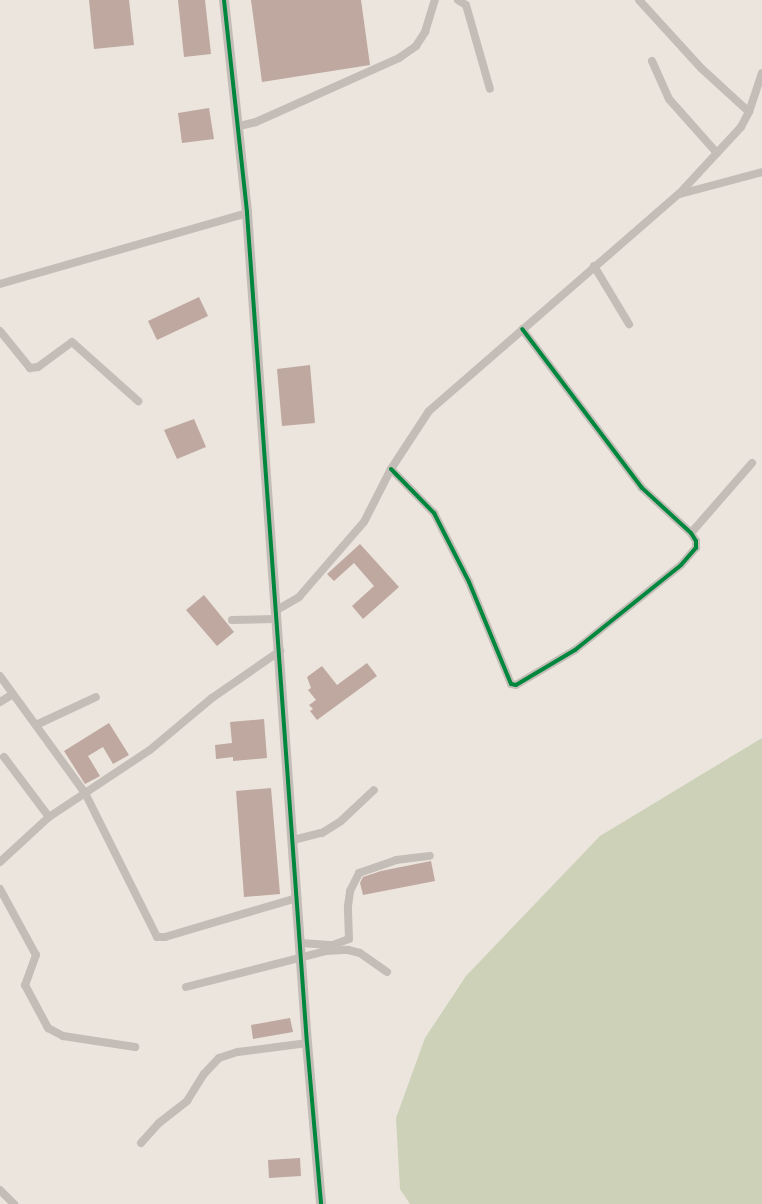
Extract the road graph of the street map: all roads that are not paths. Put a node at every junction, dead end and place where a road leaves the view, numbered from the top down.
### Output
1 (224, 0) edge
2 (435, 0) edge
3 (458, 0) edge
4 (639, 0) edge
5 (652, 61) dead end
6 (762, 73) edge
7 (490, 89) dead end
8 (749, 112) junction
9 (238, 126) junction
10 (717, 153) junction
11 (762, 172) edge
12 (679, 194) junction
13 (247, 213) junction
14 (594, 266) junction
15 (0, 284) edge
16 (629, 324) dead end
17 (522, 330) junction
18 (0, 331) edge
19 (138, 401) dead end
20 (752, 463) dead end
21 (391, 469) junction
22 (691, 533) junction
23 (275, 615) junction
24 (232, 620) dead end
25 (280, 651) junction
26 (0, 676) edge
27 (13, 694) junction
28 (96, 697) dead end
29 (0, 702) edge
30 (36, 725) junction
31 (4, 758) dead end
32 (374, 790) dead end
33 (85, 793) junction
34 (49, 817) junction
35 (293, 840) junction
36 (430, 856) dead end
37 (0, 862) edge
38 (0, 889) edge
39 (297, 898) junction
40 (301, 943) junction
41 (301, 957) junction
42 (387, 972) dead end
43 (186, 987) dead end
44 (307, 1043) junction
45 (135, 1047) dead end
46 (141, 1143) dead end
47 (1, 1191) edge
48 (14, 1204) edge
49 (321, 1204) edge

1 - 9 street
2 - 9 street
3 - 7 street
4 - 8 street
5 - 10 street
6 - 8 street
8 - 10 street
9 - 13 street
10 - 12 street
11 - 12 street
12 - 14 street
13 - 15 street
13 - 23 street
14 - 16 street
14 - 17 street
17 - 21 street
17 - 22 street
18 - 19 street
20 - 22 street
21 - 22 street
21 - 23 street
23 - 24 street
23 - 25 street
25 - 33 street
25 - 35 street
26 - 27 street
27 - 29 street
27 - 30 street
28 - 30 street
30 - 33 street
31 - 34 street
32 - 35 street
33 - 34 street
33 - 39 street
34 - 37 street
35 - 39 street
36 - 40 street
38 - 45 street
39 - 40 street
40 - 41 street
41 - 42 street
41 - 43 street
41 - 44 street
44 - 46 street
44 - 49 street
47 - 48 street

